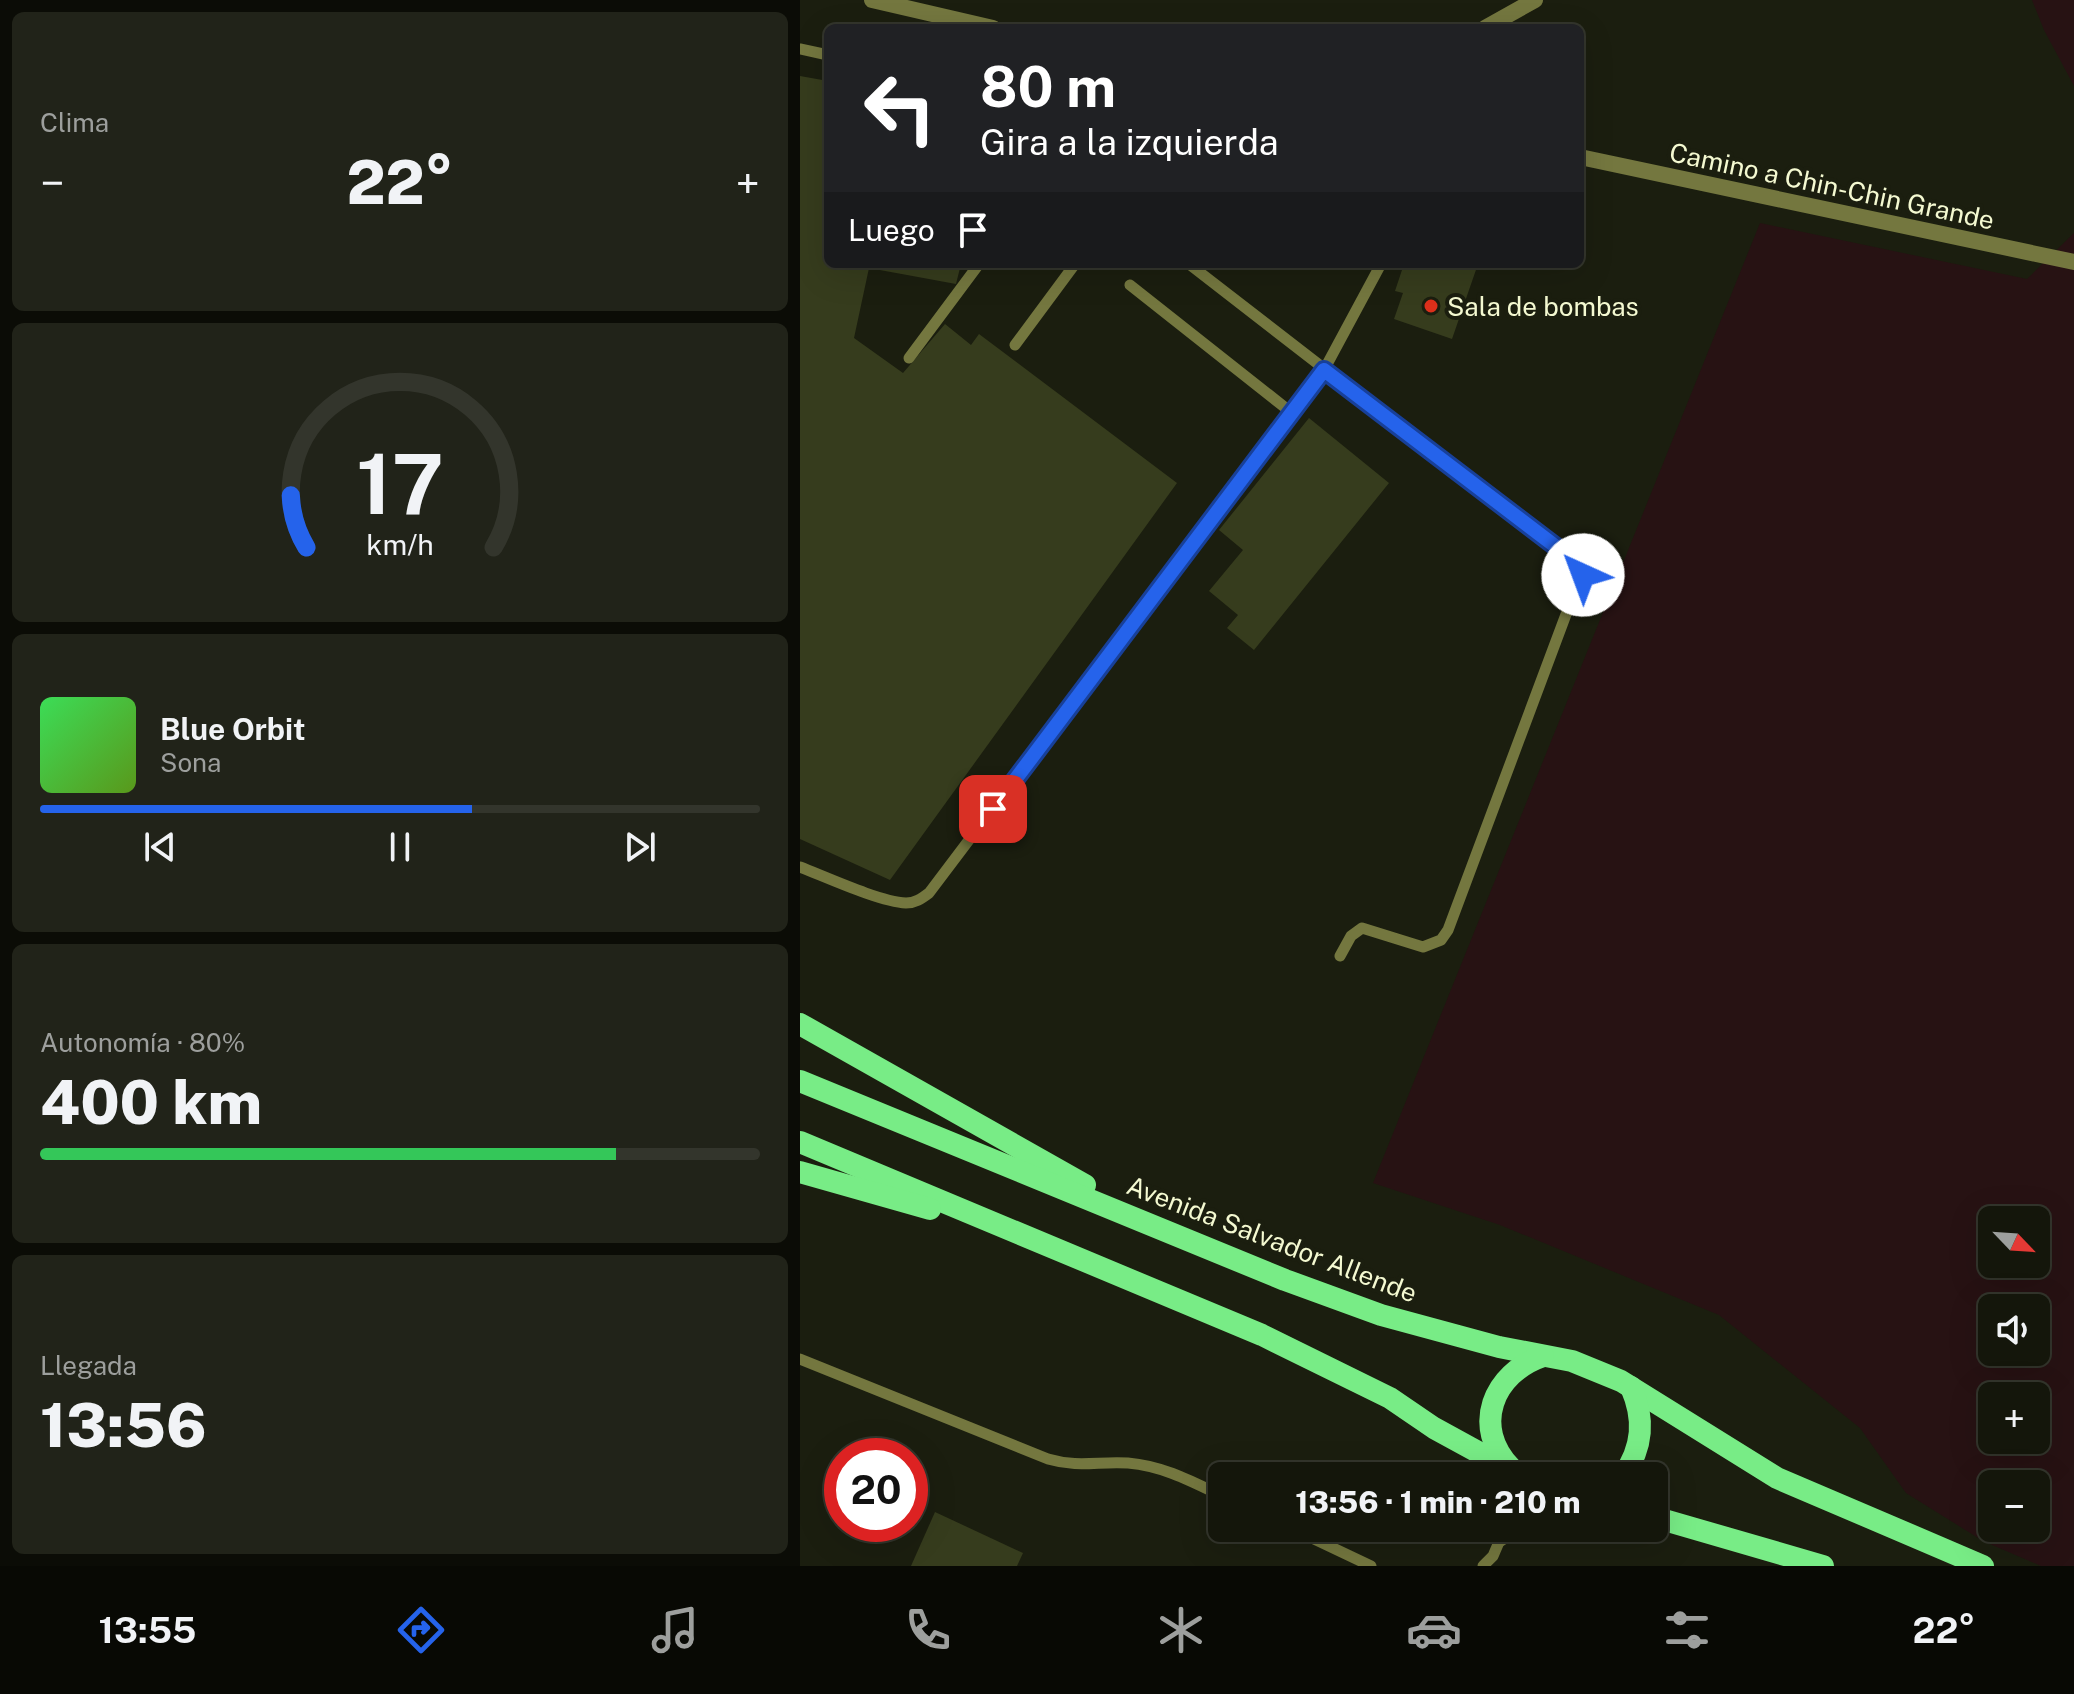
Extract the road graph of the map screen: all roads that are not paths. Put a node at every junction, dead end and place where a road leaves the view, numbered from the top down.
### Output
1 (872, 0) edge
2 (1535, 0) edge
3 (976, 24) edge
4 (1492, 24) edge
5 (800, 49) edge
6 (824, 54) edge
7 (1584, 158) edge
8 (2074, 262) edge
9 (976, 268) edge
10 (1072, 268) edge
11 (1194, 268) edge
12 (1379, 268) edge
13 (1130, 285) dead end
14 (1015, 345) dead end
15 (909, 358) dead end
16 (1324, 370) junction
17 (1292, 413) junction
18 (800, 867) edge
19 (1340, 956) dead end
20 (800, 1024) edge
21 (800, 1081) edge
22 (800, 1142) edge
23 (800, 1172) edge
24 (1173, 1235) junction
25 (1027, 1236) junction
26 (1543, 1356) junction
27 (800, 1359) edge
28 (1631, 1387) junction
29 (1495, 1462) edge
30 (1507, 1462) edge
31 (1631, 1462) edge
32 (1208, 1489) edge
33 (1668, 1521) edge
34 (1320, 1542) edge
35 (1500, 1542) edge
36 (1371, 1566) edge
37 (1483, 1566) edge
38 (1823, 1566) edge
39 (1983, 1566) edge

1 - 3 street
2 - 4 street
5 - 6 lane
7 - 8 street, Camino a Chin-Chin Grande
9 - 15 lane
10 - 14 lane
11 - 16 lane
12 - 16 lane
13 - 17 lane
16 - 17 lane
16 - 19 lane
17 - 18 lane
20 - 24 highway
21 - 24 highway, Avenida Salvador Allende
22 - 25 highway
23 - 25 highway
24 - 26 highway, Avenida Salvador Allende
25 - 29 highway
26 - 28 highway, Avenida Salvador Allende
26 - 30 highway
27 - 32 lane
28 - 31 highway
28 - 39 highway, Avenida Salvador Allende
33 - 38 highway
34 - 36 lane
35 - 37 lane

